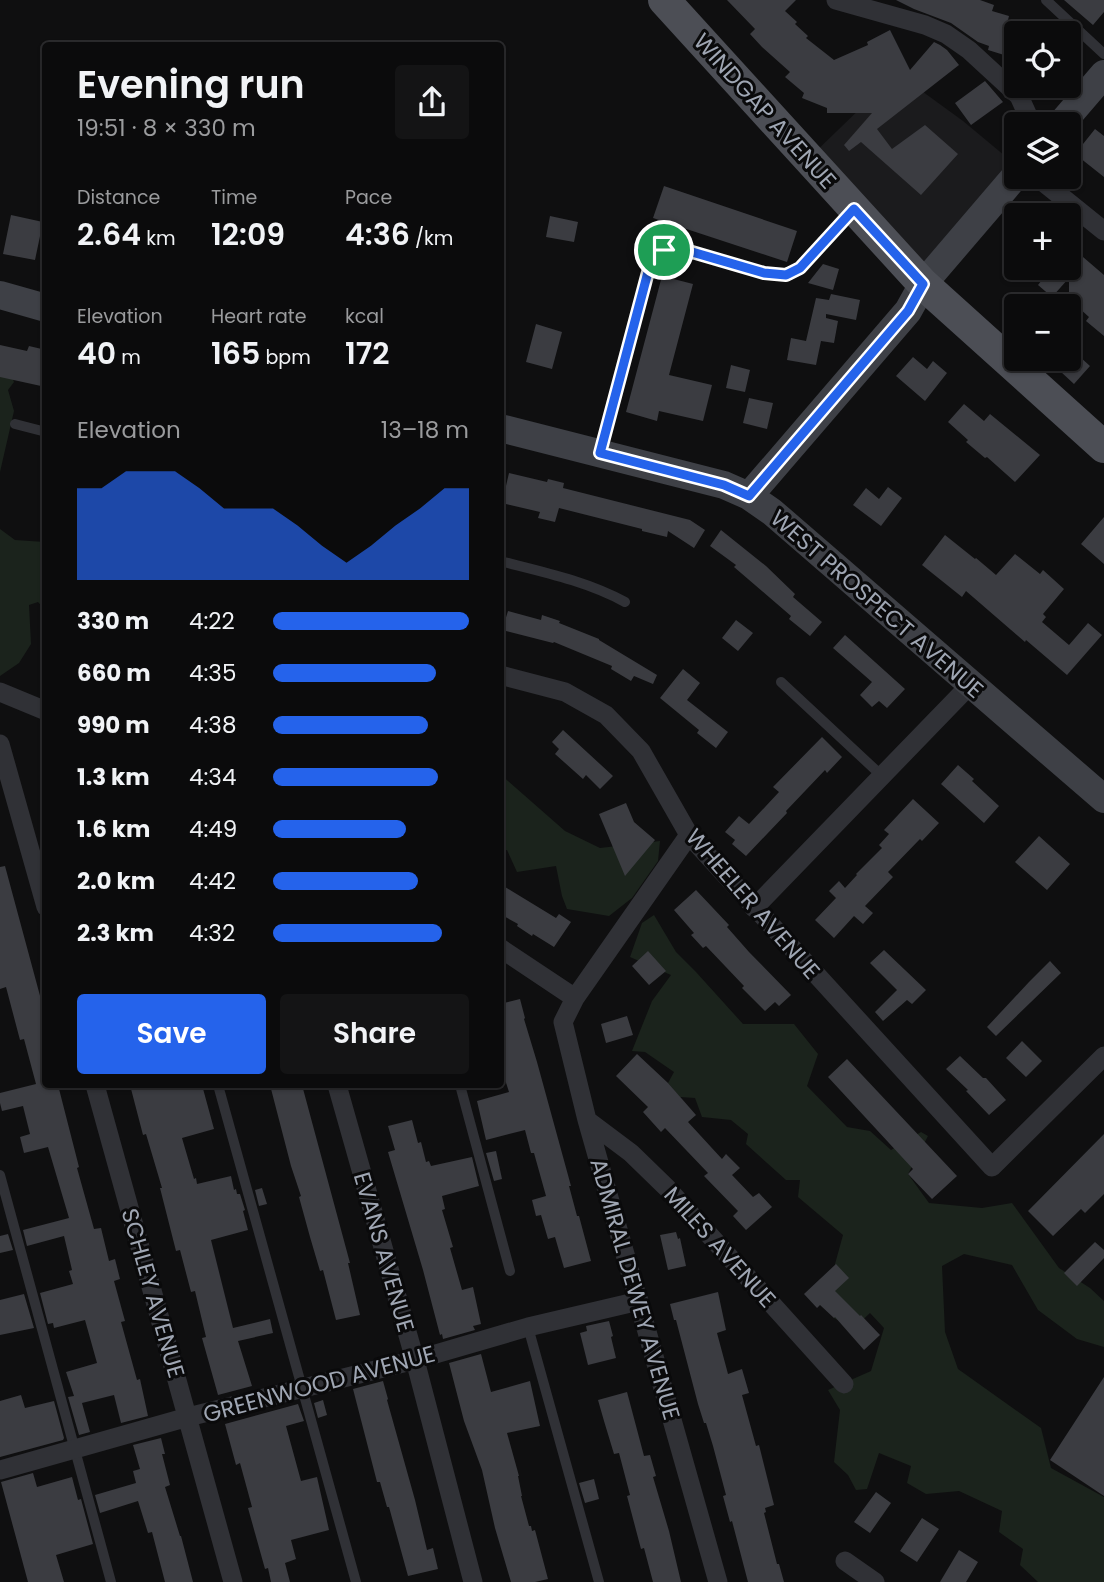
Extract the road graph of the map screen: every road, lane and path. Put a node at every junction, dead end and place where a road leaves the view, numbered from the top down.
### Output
1 (664, 0) edge
2 (836, 0) edge
3 (1046, 0) edge
4 (1104, 54) edge
5 (1104, 74) edge
6 (1026, 112) edge
7 (1071, 112) edge
8 (1004, 189) edge
9 (1052, 189) edge
10 (854, 209) junction
11 (1104, 231) edge
12 (923, 284) junction
13 (0, 295) edge
14 (42, 303) edge
15 (15, 424) dead end
16 (504, 429) edge
17 (42, 431) edge
18 (1104, 447) edge
19 (600, 453) junction
20 (749, 496) junction
21 (504, 562) edge
22 (625, 602) dead end
23 (504, 676) edge
24 (781, 682) dead end
25 (970, 685) junction
26 (0, 692) edge
27 (42, 709) edge
28 (0, 744) edge
29 (882, 776) junction
30 (1103, 796) edge
31 (689, 835) junction
32 (42, 893) edge
33 (754, 908) junction
34 (504, 951) edge
35 (575, 998) junction
36 (1104, 1056) edge
37 (96, 1088) edge
38 (219, 1088) edge
39 (338, 1088) edge
40 (461, 1088) edge
41 (587, 1120) junction
42 (0, 1175) edge
43 (510, 1271) dead end
44 (639, 1301) junction
45 (528, 1327) junction
46 (415, 1360) junction
47 (844, 1384) dead end
48 (303, 1388) junction
49 (188, 1418) junction
50 (75, 1449) junction
51 (0, 1470) edge
52 (845, 1561) dead end
53 (111, 1582) edge
54 (233, 1582) edge
55 (356, 1582) edge
56 (473, 1582) edge
57 (599, 1582) edge
58 (718, 1582) edge
59 (875, 1582) edge

1 - 10 main road, WINDGAP AVENUE
2 - 6 street
3 - 4 lane
5 - 7 street
8 - 12 street
9 - 11 street
10 - 12 main road, WINDGAP AVENUE
10 - 19 lane
12 - 18 main road, WINDGAP AVENUE
12 - 20 street
13 - 14 street
15 - 17 lane
16 - 19 street, WEST PROSPECT AVENUE
19 - 20 street, WEST PROSPECT AVENUE
20 - 25 street, WEST PROSPECT AVENUE
21 - 22 lane
23 - 31 street, WHEELER AVENUE
24 - 29 lane
25 - 29 street
25 - 30 street, WEST PROSPECT AVENUE
26 - 27 street
28 - 32 street
29 - 33 street
31 - 33 street, WHEELER AVENUE
31 - 35 street, ADMIRAL DEWEY AVENUE
33 - 36 street, WHEELER AVENUE
34 - 35 street
35 - 41 street, ADMIRAL DEWEY AVENUE
37 - 49 street, SCHLEY AVENUE
38 - 48 lane
39 - 46 street, EVANS AVENUE
40 - 43 lane
41 - 44 street, ADMIRAL DEWEY AVENUE
41 - 47 street, MILES AVENUE
42 - 50 lane
44 - 45 street, GREENWOOD AVENUE
44 - 58 street, ADMIRAL DEWEY AVENUE
45 - 46 street, GREENWOOD AVENUE
45 - 57 lane
46 - 48 street, GREENWOOD AVENUE
46 - 56 street, EVANS AVENUE
48 - 49 street, GREENWOOD AVENUE
48 - 55 lane
49 - 50 street, GREENWOOD AVENUE
49 - 54 street, SCHLEY AVENUE
50 - 51 street, GREENWOOD AVENUE
50 - 53 lane
52 - 59 street

